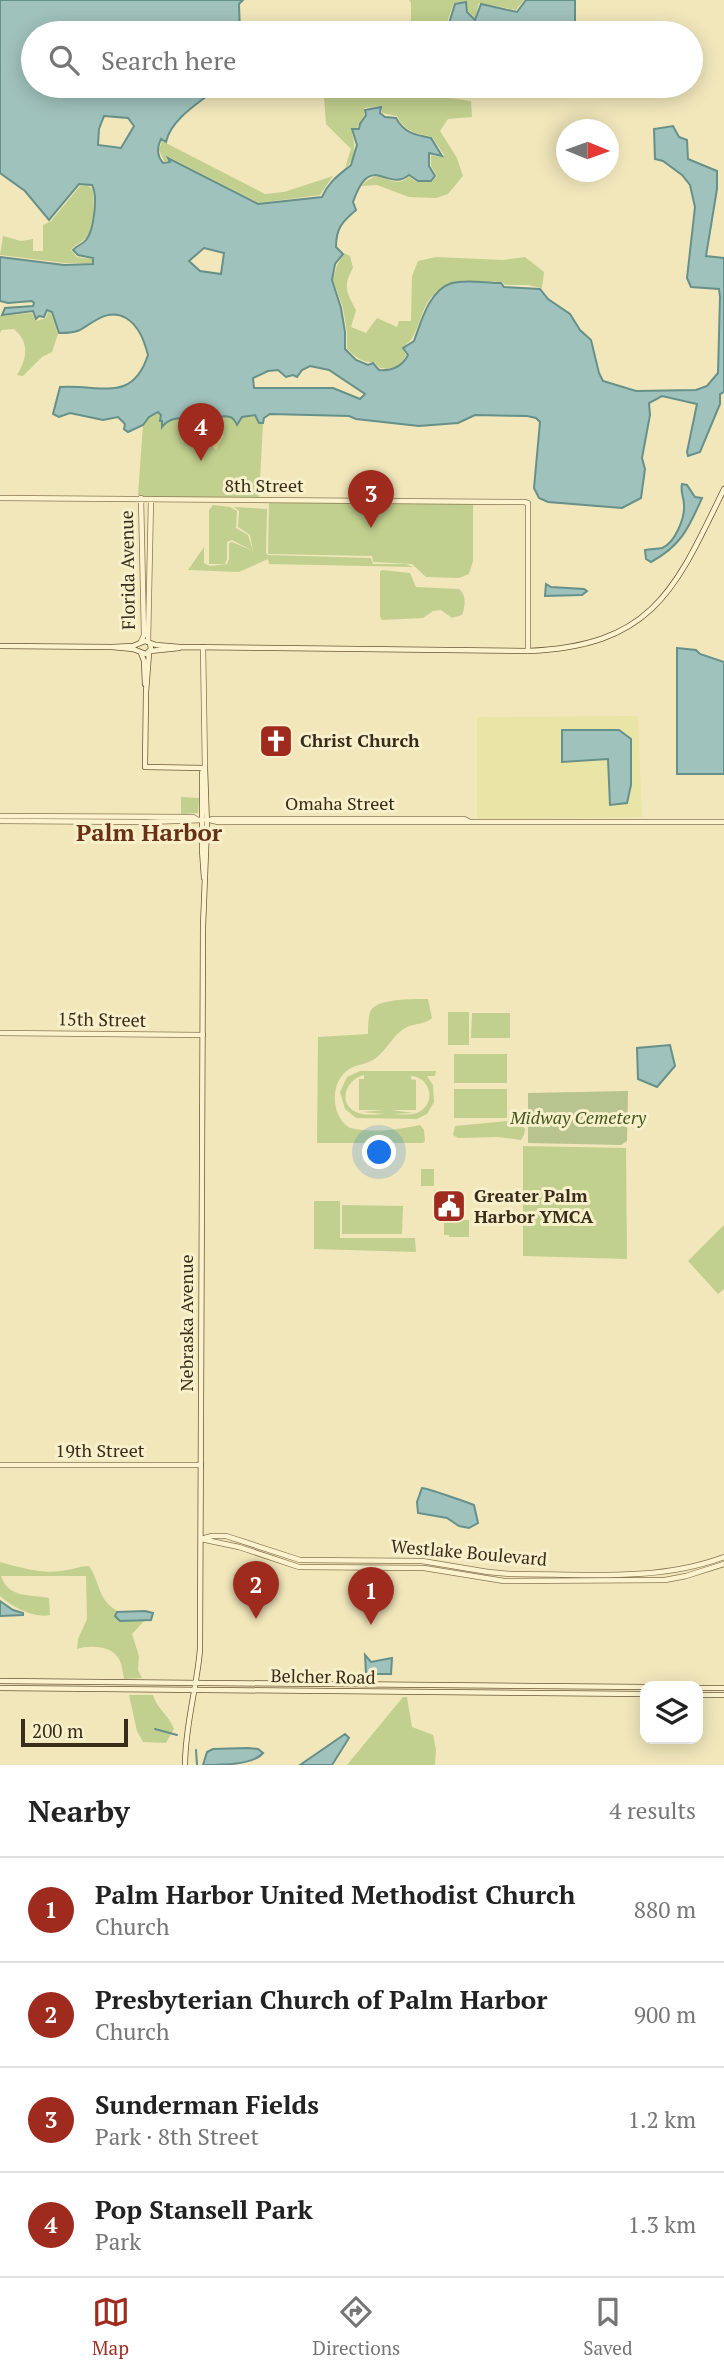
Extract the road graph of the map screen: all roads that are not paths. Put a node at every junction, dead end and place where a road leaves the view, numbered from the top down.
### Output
1 (724, 489) edge
2 (0, 498) edge
3 (141, 498) junction
4 (151, 499) junction
5 (140, 642) junction
6 (149, 642) junction
7 (0, 646) edge
8 (112, 647) junction
9 (180, 647) junction
10 (204, 647) junction
11 (528, 651) junction
12 (149, 652) junction
13 (140, 653) junction
14 (146, 692) junction
15 (205, 768) junction
16 (0, 818) edge
17 (205, 820) junction
18 (724, 822) edge
19 (0, 1033) edge
20 (203, 1035) junction
21 (0, 1465) edge
22 (201, 1465) junction
23 (230, 1537) junction
24 (201, 1539) junction
25 (228, 1544) junction
26 (275, 1553) junction
27 (724, 1557) edge
28 (272, 1559) junction
29 (330, 1560) junction
30 (380, 1560) junction
31 (724, 1564) edge
32 (330, 1567) junction
33 (380, 1567) junction
34 (0, 1681) edge
35 (196, 1684) junction
36 (0, 1688) edge
37 (640, 1688) edge
38 (703, 1688) edge
39 (724, 1688) edge
40 (194, 1690) junction
41 (640, 1694) edge
42 (703, 1695) edge
43 (724, 1695) edge
44 (185, 1765) edge

1 - 11 main road
2 - 3 main road, 8th Street
3 - 4 main road, 8th Street
3 - 5 main road, Florida Avenue
4 - 6 main road, Florida Avenue
4 - 11 main road, 8th Street
5 - 6 main road
5 - 8 main road
5 - 13 main road
6 - 9 main road
6 - 12 main road
7 - 8 main road
8 - 13 main road
9 - 10 main road
9 - 12 main road
10 - 11 main road
10 - 15 main road, Nebraska Avenue
12 - 13 main road
12 - 14 main road, Florida Avenue
13 - 14 main road, Florida Avenue
14 - 15 main road, Florida Avenue
15 - 17 main road, Nebraska Avenue
16 - 17 main road, Omaha Street
17 - 18 main road, Omaha Street
17 - 20 main road, Nebraska Avenue
19 - 20 main road, 15th Street
20 - 22 main road, Nebraska Avenue
21 - 22 main road, 19th Street
22 - 24 main road, Nebraska Avenue
23 - 24 main road, Westlake Boulevard
23 - 25 main road
23 - 26 main road, Westlake Boulevard
24 - 25 main road, Westlake Boulevard
24 - 35 main road, Nebraska Avenue
25 - 28 main road, Westlake Boulevard
26 - 28 main road
26 - 29 main road, Westlake Boulevard
27 - 30 main road, Westlake Boulevard
28 - 32 main road, Westlake Boulevard
29 - 30 main road, Westlake Boulevard
29 - 32 main road
30 - 33 main road
31 - 33 main road, Westlake Boulevard
32 - 33 main road, Westlake Boulevard
34 - 35 main road, Belcher Road
35 - 37 main road, Belcher Road
35 - 40 main road, Nebraska Avenue
36 - 40 main road, Belcher Road
38 - 39 main road
40 - 41 main road, Belcher Road
40 - 44 main road, Nebraska Avenue
42 - 43 main road

